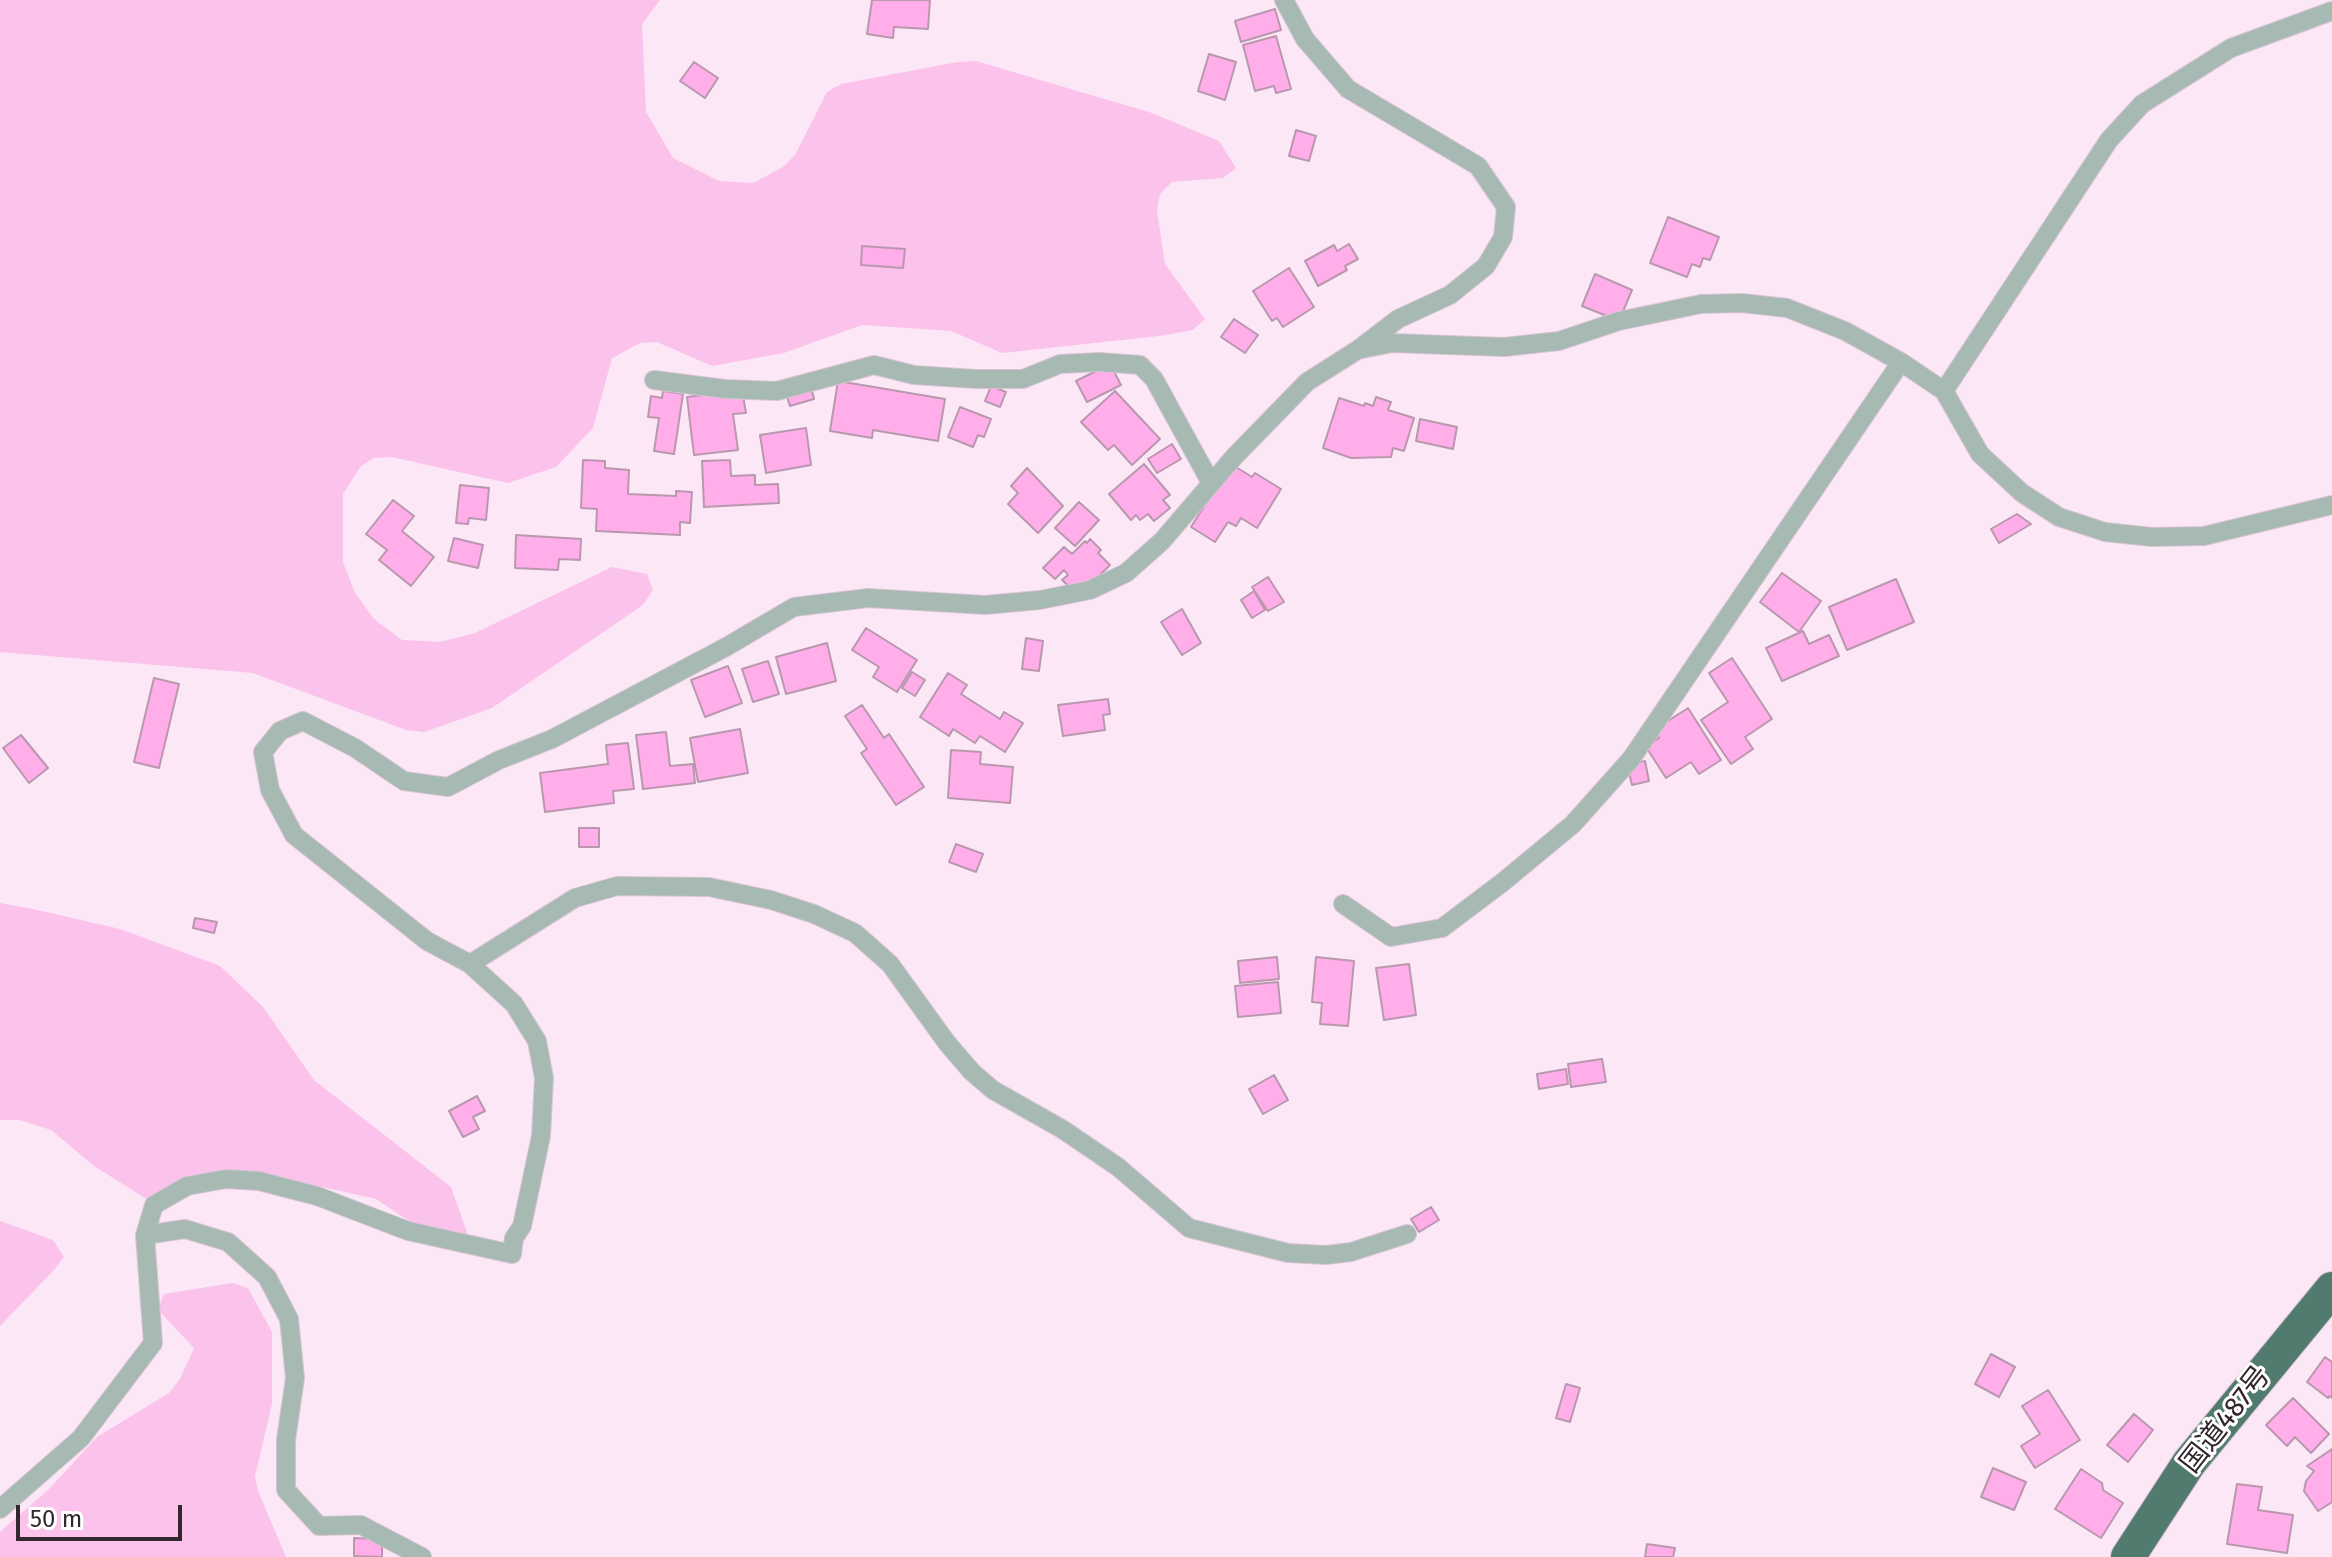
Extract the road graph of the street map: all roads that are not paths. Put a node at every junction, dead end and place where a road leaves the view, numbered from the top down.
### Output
1 (1284, 0) edge
2 (2332, 11) edge
3 (1359, 349) junction
4 (1901, 362) junction
5 (654, 380) dead end
6 (1944, 391) junction
7 (1211, 483) junction
8 (2332, 505) edge
9 (1343, 904) dead end
10 (470, 964) junction
11 (1407, 1234) dead end
12 (145, 1235) junction
13 (2332, 1289) edge
14 (0, 1509) edge
15 (422, 1557) edge
16 (2128, 1557) edge

1 - 3 street
2 - 6 street
3 - 4 street
3 - 7 street
4 - 6 street
4 - 9 street
5 - 7 street
6 - 8 street
7 - 10 street
10 - 11 street
10 - 12 street
12 - 14 street
12 - 15 street
13 - 16 highway, 国道487号

